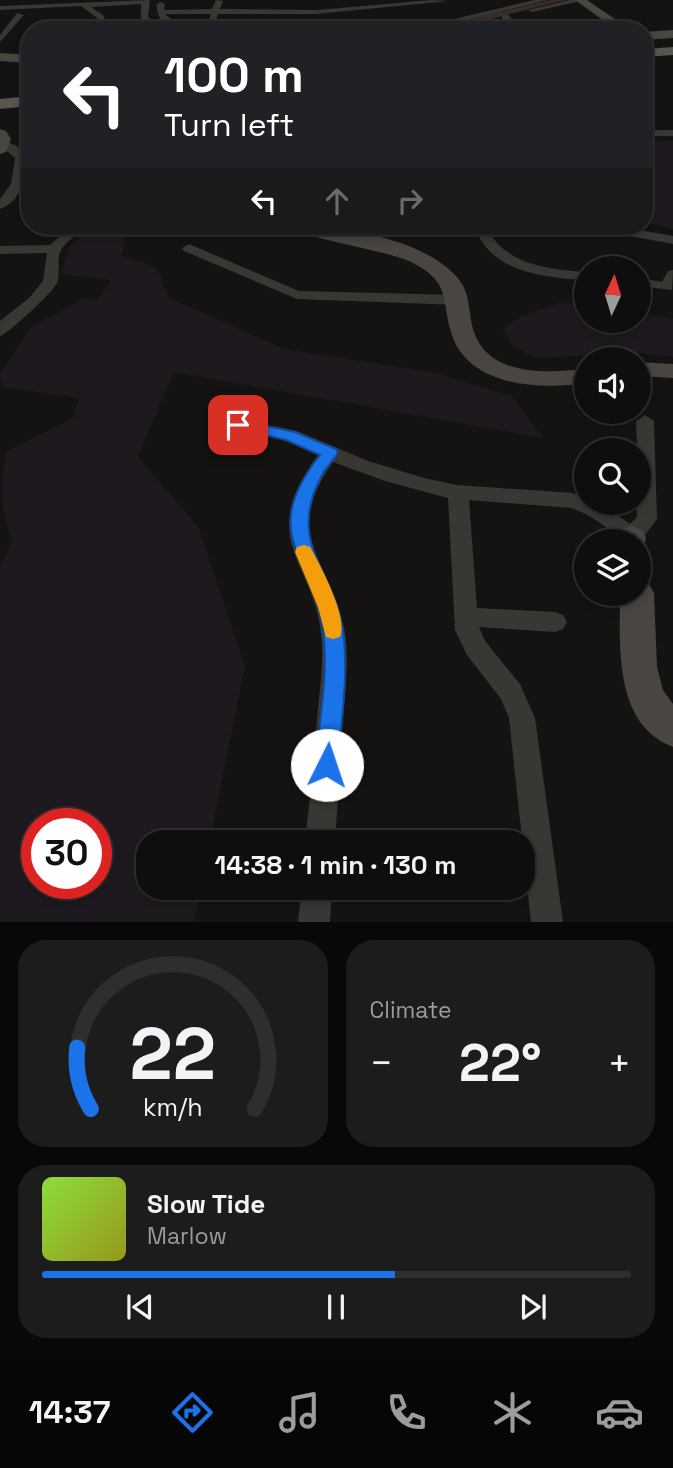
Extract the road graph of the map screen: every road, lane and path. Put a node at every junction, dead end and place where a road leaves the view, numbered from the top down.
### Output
1 (162, 0) edge
2 (220, 0) edge
3 (312, 0) edge
4 (444, 0) edge
5 (544, 0) edge
6 (581, 0) edge
7 (146, 1) edge
8 (84, 3) edge
9 (0, 8) edge
10 (216, 11) junction
11 (160, 12) junction
12 (315, 14) junction
13 (20, 15) dead end
14 (505, 17) junction
15 (466, 20) junction
16 (102, 21) edge
17 (148, 21) edge
18 (166, 21) edge
19 (212, 21) edge
20 (461, 21) edge
21 (470, 21) edge
22 (487, 21) edge
23 (510, 21) edge
24 (612, 21) edge
25 (673, 34) edge
26 (653, 35) edge
27 (0, 40) edge
28 (0, 57) edge
29 (21, 58) edge
30 (21, 102) edge
31 (0, 104) edge
32 (653, 133) edge
33 (673, 133) edge
34 (1, 141) edge
35 (0, 205) edge
36 (69, 235) edge
37 (335, 235) edge
38 (483, 235) edge
39 (643, 235) edge
40 (669, 240) edge
41 (54, 248) junction
42 (189, 248) dead end
43 (0, 250) edge
44 (673, 256) edge
45 (574, 274) edge
46 (651, 282) edge
47 (671, 283) edge
48 (459, 300) junction
49 (0, 331) edge
50 (651, 369) edge
51 (673, 370) edge
52 (574, 377) edge
53 (645, 424) edge
54 (238, 425) dead end
55 (330, 453) junction
56 (458, 492) junction
57 (623, 529) edge
58 (639, 529) edge
59 (637, 606) edge
60 (467, 617) junction
61 (555, 622) dead end
62 (673, 730) edge
63 (321, 830) edge
64 (316, 900) edge
65 (314, 922) edge
66 (547, 922) edge

1 - 11 street
2 - 10 street
3 - 12 street
4 - 12 street
4 - 15 street
5 - 15 street
6 - 14 street
6 - 24 street
7 - 8 street
7 - 17 street
8 - 9 street
8 - 16 street
10 - 11 street
10 - 12 street
10 - 19 street
11 - 18 street
13 - 27 street
14 - 22 street
14 - 23 street
15 - 20 street
15 - 21 street
25 - 26 street
28 - 29 street
30 - 31 main road
32 - 33 street
34 - 35 street
36 - 41 street
37 - 48 street
38 - 45 street
39 - 40 street
40 - 44 street
41 - 43 street
41 - 49 street
42 - 48 street
46 - 47 street
48 - 52 street
50 - 51 street
53 - 58 street
54 - 55 street
55 - 56 street
55 - 63 street
56 - 57 street
56 - 60 street
59 - 62 street
60 - 61 street
60 - 66 street
64 - 65 street

